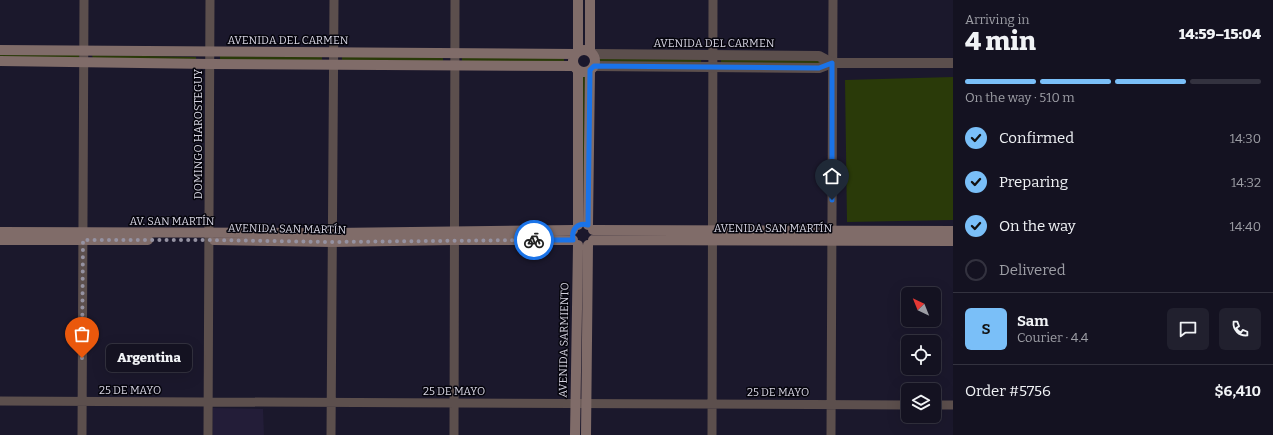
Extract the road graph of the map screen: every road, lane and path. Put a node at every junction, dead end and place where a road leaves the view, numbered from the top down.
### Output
1 (84, 0) edge
2 (210, 0) edge
3 (334, 0) edge
4 (454, 0) edge
5 (578, 0) edge
6 (590, 0) edge
7 (713, 0) edge
8 (833, 0) edge
9 (0, 50) edge
10 (85, 50) junction
11 (210, 52) junction
12 (333, 52) junction
13 (454, 53) junction
14 (577, 53) junction
15 (591, 53) junction
16 (713, 55) junction
17 (0, 61) edge
18 (85, 62) junction
19 (832, 63) junction
20 (953, 63) edge
21 (210, 64) junction
22 (333, 64) junction
23 (454, 65) junction
24 (713, 67) junction
25 (576, 68) junction
26 (592, 68) junction
27 (953, 231) edge
28 (0, 232) edge
29 (454, 235) junction
30 (583, 235) junction
31 (712, 235) junction
32 (83, 236) junction
33 (831, 236) junction
34 (210, 237) junction
35 (332, 237) junction
36 (0, 240) edge
37 (953, 241) edge
38 (0, 401) edge
39 (82, 402) junction
40 (208, 402) junction
41 (331, 402) junction
42 (454, 403) junction
43 (575, 403) junction
44 (586, 404) junction
45 (712, 404) junction
46 (831, 404) junction
47 (901, 405) edge
48 (941, 405) edge
49 (953, 405) edge
50 (82, 435) edge
51 (208, 435) edge
52 (331, 435) edge
53 (454, 435) edge
54 (575, 435) edge
55 (586, 435) edge
56 (712, 435) edge
57 (831, 435) edge

1 - 10 street
2 - 11 street, DOMINGO HAROSTEGUY
3 - 12 street
4 - 13 street
5 - 14 main road
6 - 15 main road
7 - 16 street
8 - 19 street
9 - 10 main road, AVENIDA DEL CARMEN
10 - 11 main road, AVENIDA DEL CARMEN
10 - 18 street
11 - 12 main road, AVENIDA DEL CARMEN
11 - 21 street, DOMINGO HAROSTEGUY
12 - 13 main road, AVENIDA DEL CARMEN
12 - 22 street
13 - 14 main road, AVENIDA DEL CARMEN
13 - 23 street
14 - 15 main road
14 - 25 main road
15 - 16 street, AVENIDA DEL CARMEN
15 - 26 main road
16 - 19 street, AVENIDA DEL CARMEN
16 - 24 street
17 - 18 main road
18 - 21 main road
18 - 32 street
19 - 20 street, AVENIDA DEL CARMEN
19 - 24 street, AVENIDA DEL CARMEN
19 - 33 street
21 - 22 main road
21 - 34 street, DOMINGO HAROSTEGUY
22 - 23 main road
22 - 35 street
23 - 25 main road
23 - 29 street
24 - 26 street, AVENIDA DEL CARMEN
24 - 31 street
25 - 26 main road
25 - 30 main road, AVENIDA SARMIENTO
26 - 30 main road, AVENIDA SARMIENTO
27 - 33 main road, AVENIDA SAN MARTÍN
28 - 32 main road, AVENIDA SAN MARTÍN
29 - 30 main road, AVENIDA SAN MARTÍN
29 - 35 main road, AVENIDA SAN MARTÍN
29 - 42 street
30 - 31 main road, AVENIDA SAN MARTÍN
30 - 43 main road, AVENIDA SARMIENTO
30 - 44 main road, AVENIDA SARMIENTO
31 - 33 main road, AVENIDA SAN MARTÍN
31 - 45 street
32 - 34 main road, AVENIDA SAN MARTÍN
32 - 36 main road, AVENIDA SAN MARTÍN
32 - 39 street
33 - 37 main road, AVENIDA SAN MARTÍN
33 - 46 street
34 - 35 main road, AVENIDA SAN MARTÍN
34 - 40 street, DOMINGO HAROSTEGUY
35 - 41 street
38 - 39 street, 25 DE MAYO
39 - 40 street, 25 DE MAYO
39 - 50 street
40 - 41 street, 25 DE MAYO
40 - 51 street, DOMINGO HAROSTEGUY
41 - 42 street, 25 DE MAYO
41 - 52 street
42 - 43 street, 25 DE MAYO
42 - 53 street
43 - 44 street, 25 DE MAYO
43 - 54 main road, AVENIDA SARMIENTO
44 - 45 street, 25 DE MAYO
44 - 55 main road, AVENIDA SARMIENTO
45 - 46 street, 25 DE MAYO
45 - 56 street
46 - 47 street, 25 DE MAYO
46 - 57 street
48 - 49 street

